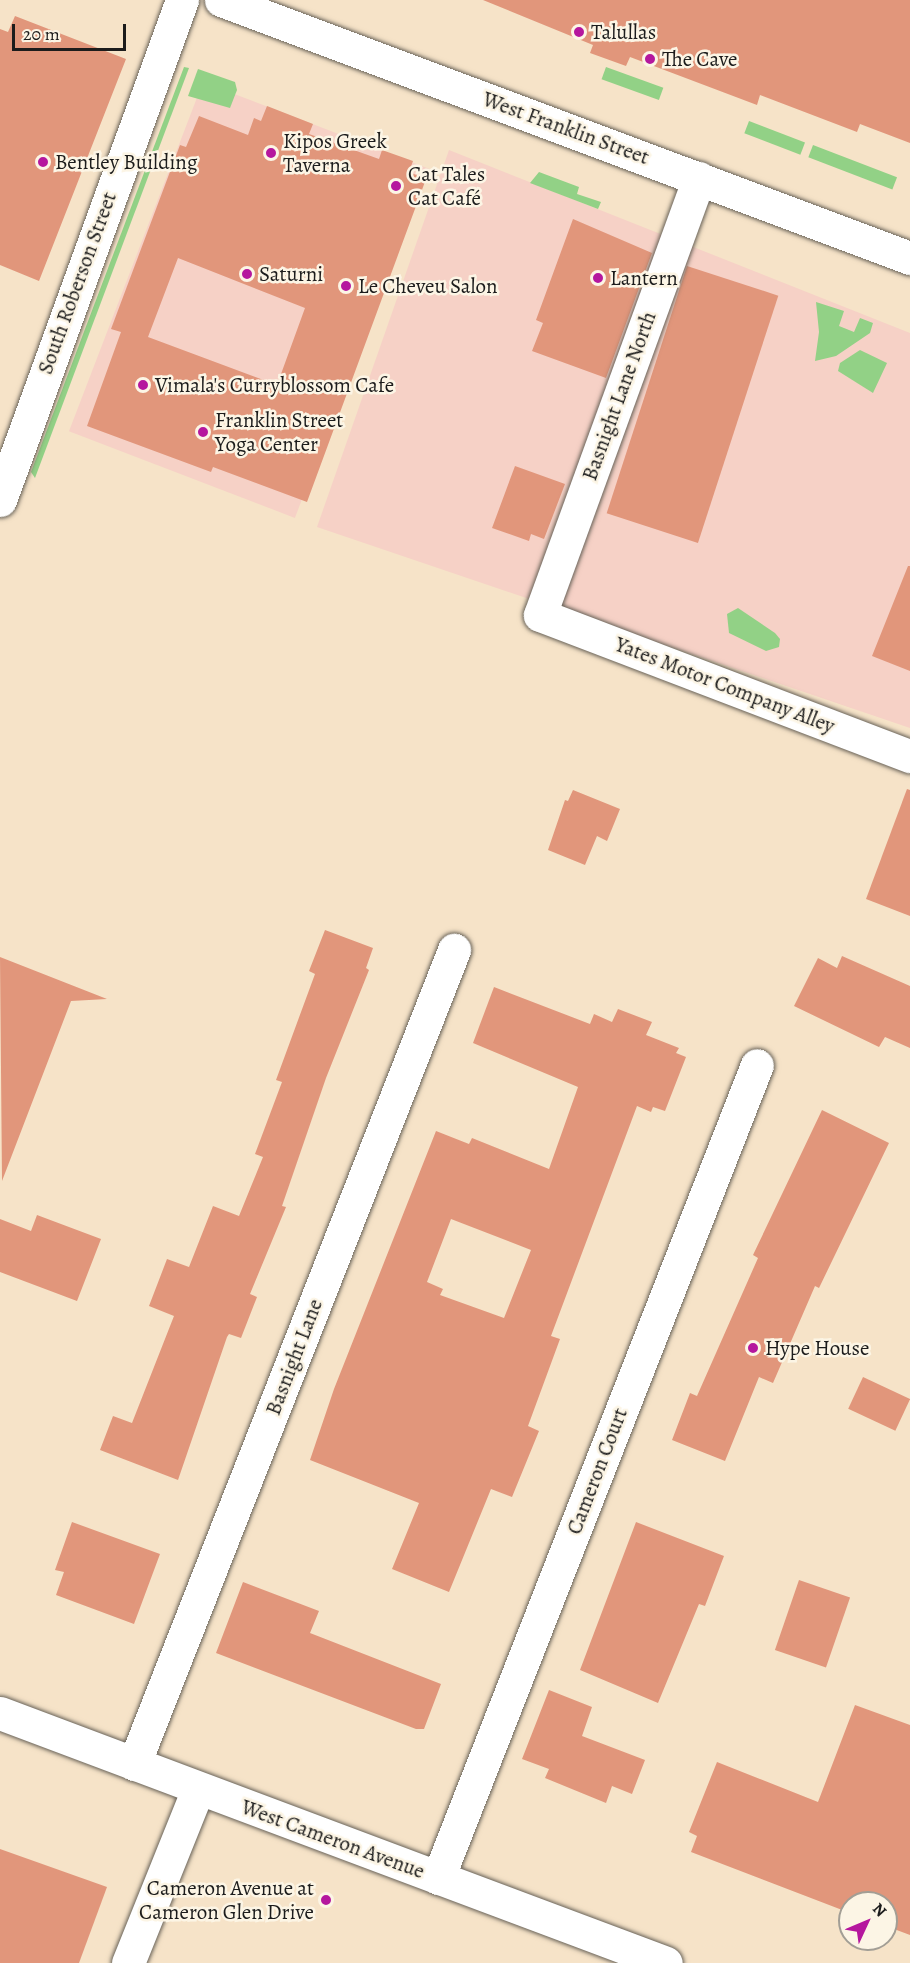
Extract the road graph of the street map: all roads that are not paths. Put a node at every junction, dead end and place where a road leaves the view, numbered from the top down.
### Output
1 (183, 0) edge
2 (221, 0) edge
3 (699, 178) junction
4 (910, 258) edge
5 (0, 500) edge
6 (540, 615) joint
7 (910, 756) edge
8 (454, 950) dead end
9 (757, 1065) dead end
10 (0, 1713) edge
11 (134, 1764) junction
12 (198, 1789) junction
13 (438, 1878) junction
14 (128, 1963) edge
15 (666, 1963) edge

1 - 5 street, South Roberson Street
2 - 3 street, West Franklin Street
3 - 4 street, West Franklin Street
3 - 6 street, Basnight Lane North
6 - 7 street, Yates Motor Company Alley
8 - 11 street, Basnight Lane
9 - 13 street, Cameron Court
10 - 11 street, West Cameron Avenue
11 - 12 street, West Cameron Avenue
12 - 13 street, West Cameron Avenue
12 - 14 street
13 - 15 street, West Cameron Avenue

